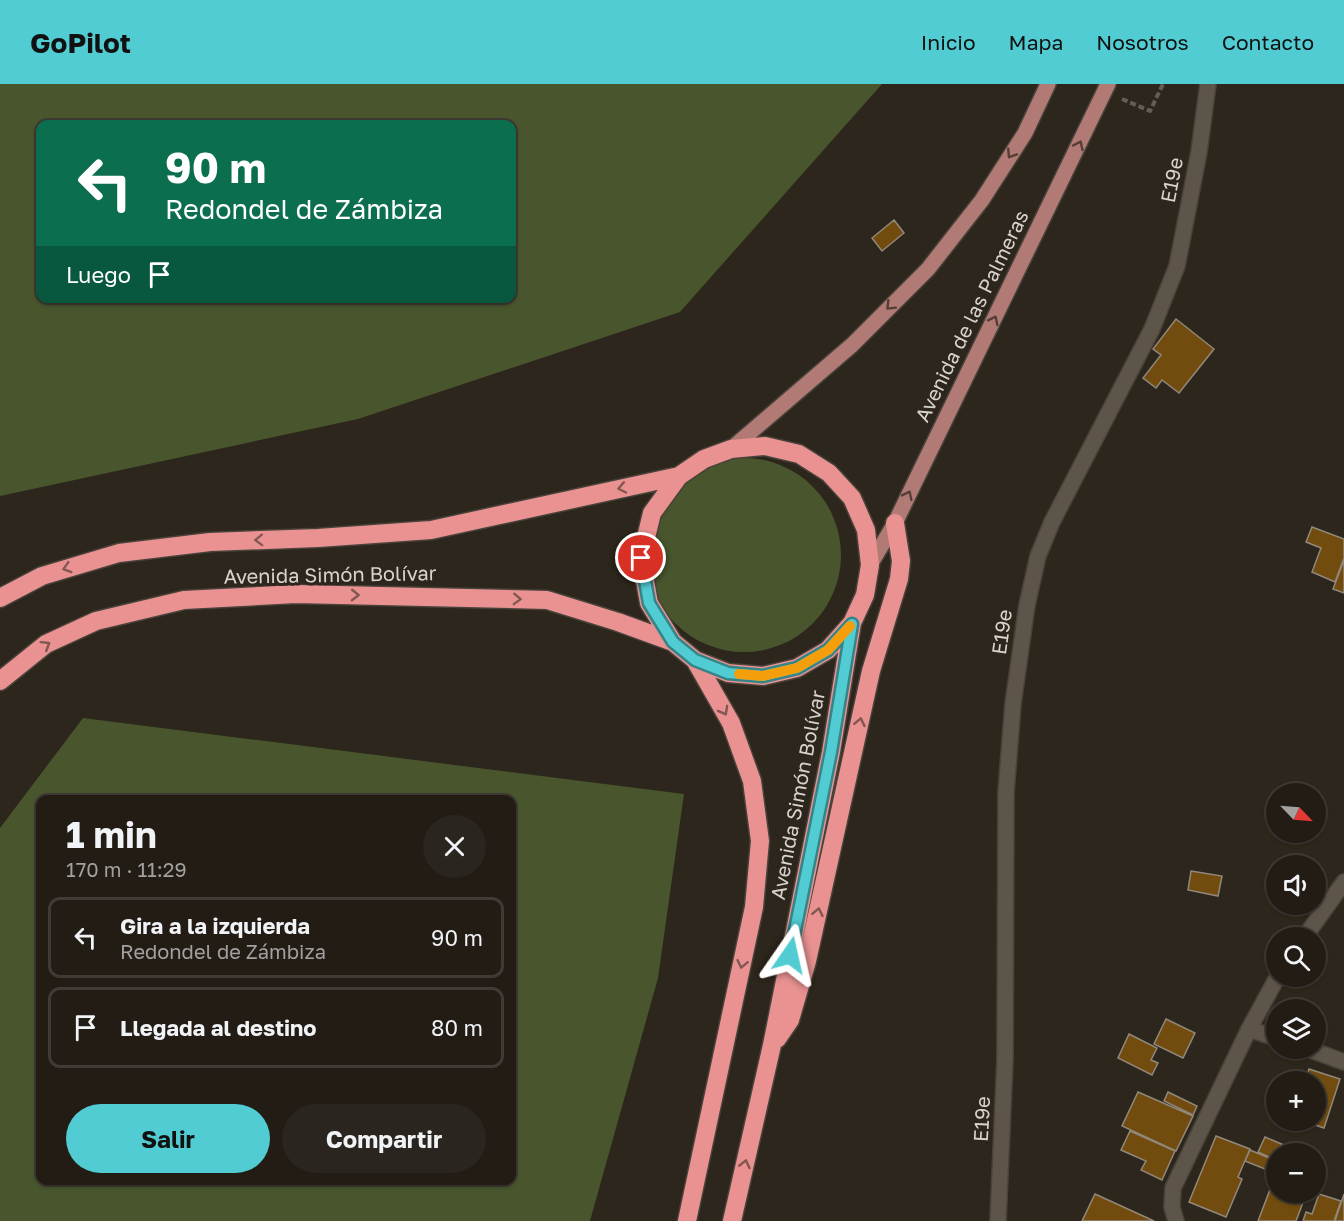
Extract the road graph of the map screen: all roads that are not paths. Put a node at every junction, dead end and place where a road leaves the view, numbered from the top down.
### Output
1 (1048, 84) edge
2 (1208, 84) edge
3 (1106, 88) edge
4 (731, 449) junction
5 (679, 476) junction
6 (895, 523) junction
7 (870, 565) junction
8 (0, 598) edge
9 (852, 624) junction
10 (673, 642) junction
11 (695, 660) junction
12 (0, 681) edge
13 (1344, 882) edge
14 (1312, 927) edge
15 (1272, 987) edge
16 (1250, 1029) junction
17 (1266, 1035) edge
18 (772, 1045) junction
19 (1326, 1055) edge
20 (1344, 1062) edge
21 (687, 1221) edge
22 (732, 1221) edge
23 (998, 1221) edge
24 (1176, 1221) edge

1 -> 4 main road, Avenida de las Palmeras
2 - 23 street, E19e
6 -> 3 main road, Avenida de las Palmeras
4 - 5 highway
4 - 7 highway
5 -> 8 highway, Avenida Simón Bolívar
5 - 10 highway
6 - 7 main road, Avenida de las Palmeras
18 -> 6 highway
7 - 9 highway
9 - 11 highway
9 - 18 highway, Avenida Simón Bolívar
10 - 11 highway
12 -> 10 highway, Avenida Simón Bolívar
11 -> 21 highway, Avenida Simón Bolívar
13 - 14 street
15 - 16 street
16 - 17 street
16 - 24 street
22 -> 18 highway, Avenida Simón Bolívar
19 - 20 street

